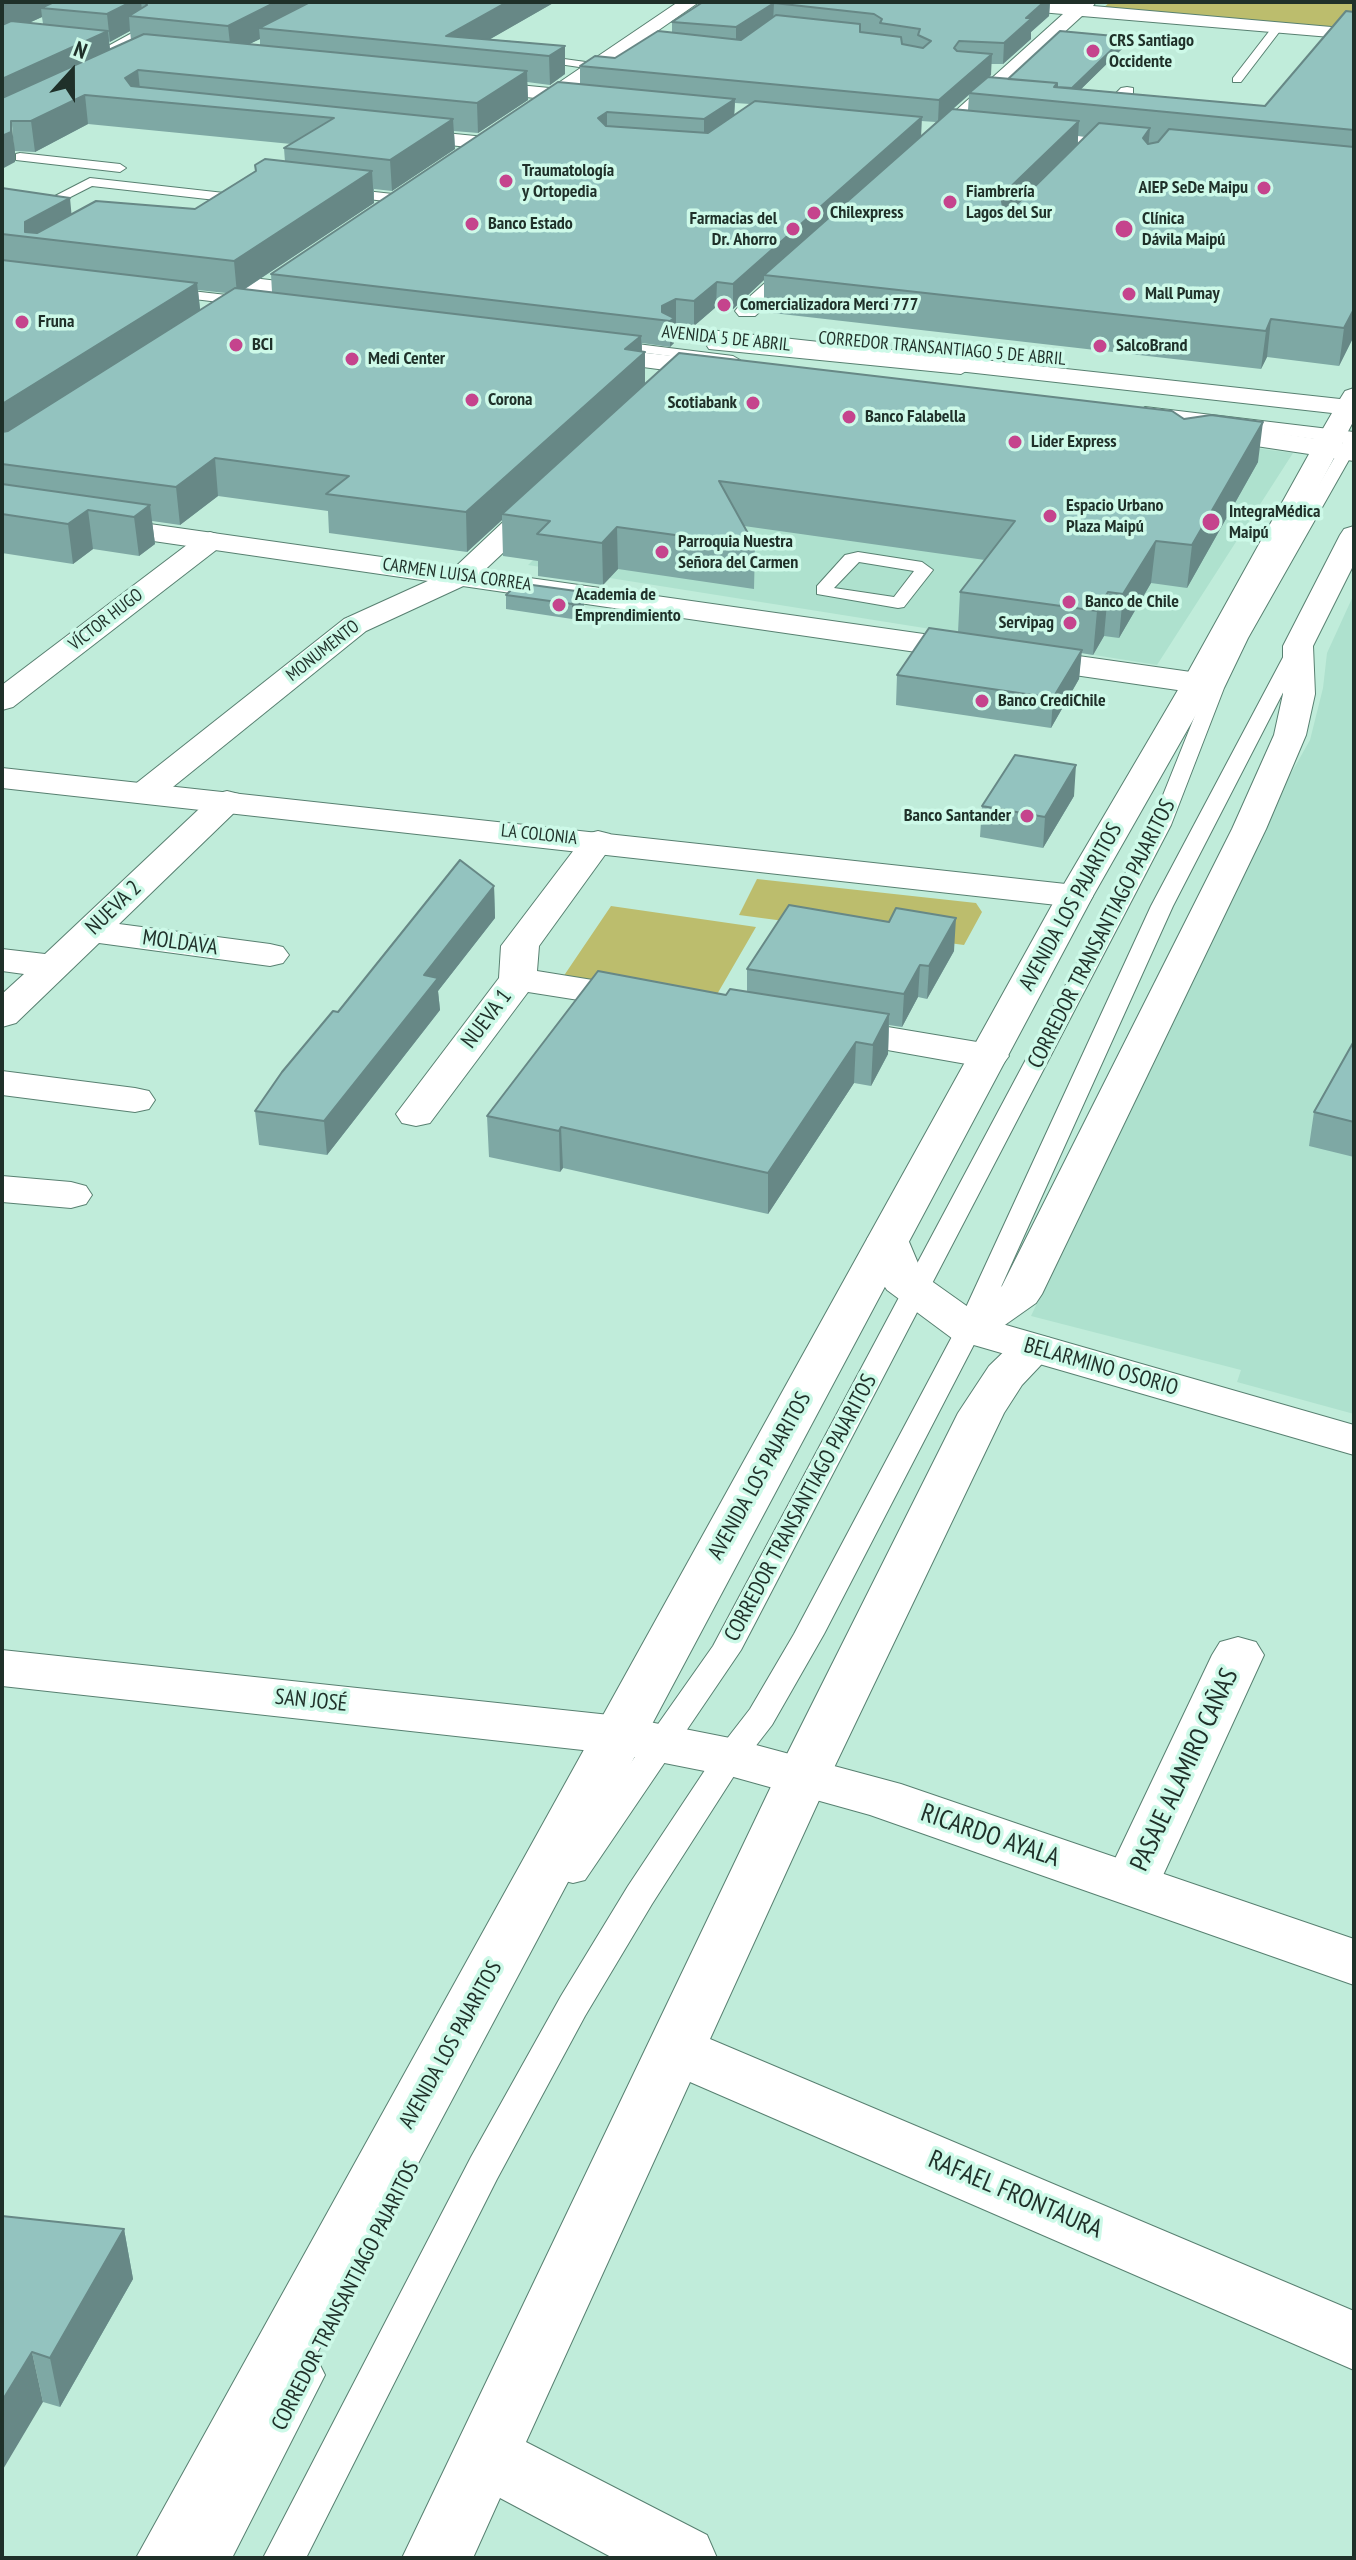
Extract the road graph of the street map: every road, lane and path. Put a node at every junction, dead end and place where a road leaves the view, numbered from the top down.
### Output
1 (690, 2) edge
2 (982, 2) edge
3 (1083, 6) edge
4 (1278, 27) junction
5 (143, 30) edge
6 (1354, 34) edge
7 (625, 44) junction
8 (649, 46) edge
9 (77, 48) edge
10 (542, 54) edge
11 (121, 59) joint
12 (593, 66) junction
13 (1237, 80) dead end
14 (445, 84) edge
15 (1127, 92) edge
16 (554, 94) junction
17 (617, 100) edge
18 (979, 100) junction
19 (1006, 103) edge
20 (1078, 109) edge
21 (1108, 112) junction
22 (378, 132) edge
23 (970, 135) edge
24 (485, 143) junction
25 (1085, 148) edge
26 (20, 157) edge
27 (460, 160) edge
28 (142, 170) dead end
29 (425, 183) edge
30 (146, 188) junction
31 (326, 190) edge
32 (191, 193) junction
33 (402, 199) junction
34 (119, 202) edge
35 (166, 208) edge
36 (227, 214) edge
37 (377, 216) edge
38 (50, 220) edge
39 (826, 241) edge
40 (301, 267) edge
41 (354, 301) edge
42 (251, 305) junction
43 (747, 311) dead end
44 (580, 337) junction
45 (648, 349) junction
46 (687, 366) junction
47 (818, 381) edge
48 (926, 384) edge
49 (662, 389) edge
50 (1127, 414) edge
51 (1348, 430) edge
52 (561, 483) edge
53 (2, 511) edge
54 (1354, 535) edge
55 (210, 541) junction
56 (462, 576) junction
57 (851, 598) junction
58 (875, 601) junction
59 (839, 630) junction
60 (1198, 683) junction
61 (2, 700) edge
62 (2, 778) edge
63 (146, 792) junction
64 (227, 801) junction
65 (598, 841) junction
66 (1075, 896) junction
67 (90, 931) junction
68 (270, 955) dead end
69 (2, 960) edge
70 (53, 966) junction
71 (518, 979) junction
72 (673, 1004) edge
73 (2, 1015) edge
74 (797, 1024) edge
75 (989, 1056) junction
76 (2, 1083) edge
77 (135, 1100) dead end
78 (416, 1114) dead end
79 (2, 1189) edge
80 (71, 1195) dead end
81 (889, 1239) junction
82 (916, 1294) junction
83 (969, 1329) junction
84 (1034, 1348) junction
85 (1354, 1440) edge
86 (1238, 1655) dead end
87 (2, 1668) edge
88 (639, 1739) junction
89 (730, 1757) junction
90 (804, 1774) junction
91 (1131, 1884) junction
92 (1354, 1962) edge
93 (676, 2050) junction
94 (1354, 2341) edge
95 (485, 2455) junction
96 (171, 2558) edge
97 (210, 2558) edge
98 (284, 2558) edge
99 (437, 2558) edge
100 (682, 2558) edge

1 - 7 street
2 - 3 street
3 - 4 street
3 - 18 street
4 - 6 street
4 - 13 lane
5 - 11 lane
7 - 8 lane
7 - 12 street
9 - 11 street
10 - 12 lane
12 - 16 street
14 - 16 street
15 - 21 street
16 - 17 street
16 - 24 street
18 - 19 street
18 - 23 street
20 - 21 street
21 - 25 street
22 - 24 street
24 - 27 street
26 - 28 lane
29 - 33 street
30 - 32 lane
30 - 34 lane
30 - 38 lane
31 - 33 lane
32 - 35 lane
32 - 36 lane
33 - 37 street
39 - 43 street
40 - 42 street
41 - 42 street
42 - 42 street
44 - 45 lane, CORREDOR TRANSANTIAGO 5 DE ABRIL
44 - 46 street, AVENIDA 5 DE ABRIL
44 - 51 street, AVENIDA 5 DE ABRIL
45 - 46 lane, CORREDOR TRANSANTIAGO 5 DE ABRIL
45 - 48 lane, CORREDOR TRANSANTIAGO 5 DE ABRIL
46 - 47 street, AVENIDA 5 DE ABRIL
46 - 49 street
50 - 51 street
51 - 60 street, AVENIDA LOS PAJARITOS
51 - 82 lane, CORREDOR TRANSANTIAGO PAJARITOS
52 - 56 street, MONUMENTO
53 - 55 street, CARMEN LUISA CORREA
54 - 83 street
55 - 56 street, CARMEN LUISA CORREA
55 - 61 street, VÍCTOR HUGO
56 - 59 street, CARMEN LUISA CORREA
56 - 63 street, MONUMENTO
57 - 58 lane
57 - 58 lane
57 - 59 lane
58 - 59 lane
59 - 60 street, CARMEN LUISA CORREA
60 - 66 street, AVENIDA LOS PAJARITOS
62 - 63 street, LA COLONIA
63 - 64 street, LA COLONIA
64 - 65 street, LA COLONIA
64 - 67 street, NUEVA 2
65 - 66 street, LA COLONIA
65 - 71 street, NUEVA 1
66 - 75 street, AVENIDA LOS PAJARITOS
67 - 68 street, MOLDAVA
67 - 70 street, NUEVA 2
69 - 70 street
70 - 73 street, NUEVA 2
71 - 72 street
71 - 78 street, NUEVA 1
74 - 75 street
75 - 81 street, AVENIDA LOS PAJARITOS
76 - 77 street
79 - 80 street
81 - 82 street, BELARMINO OSORIO
81 - 88 street, AVENIDA LOS PAJARITOS
82 - 83 street, BELARMINO OSORIO
82 - 88 lane, CORREDOR TRANSANTIAGO PAJARITOS
83 - 84 street, BELARMINO OSORIO
83 - 89 lane
84 - 85 street, BELARMINO OSORIO
84 - 90 street
86 - 91 street, PASAJE ALAMIRO CAÑAS
87 - 88 street, SAN JOSÉ
88 - 89 street, RICARDO AYALA
88 - 96 street, AVENIDA LOS PAJARITOS
88 - 97 lane, CORREDOR TRANSANTIAGO PAJARITOS
89 - 90 street, RICARDO AYALA
89 - 98 lane
90 - 91 street, RICARDO AYALA
90 - 93 street
91 - 92 street, RICARDO AYALA
93 - 94 street, RAFAEL FRONTAURA
93 - 95 street
95 - 99 street
95 - 100 street

